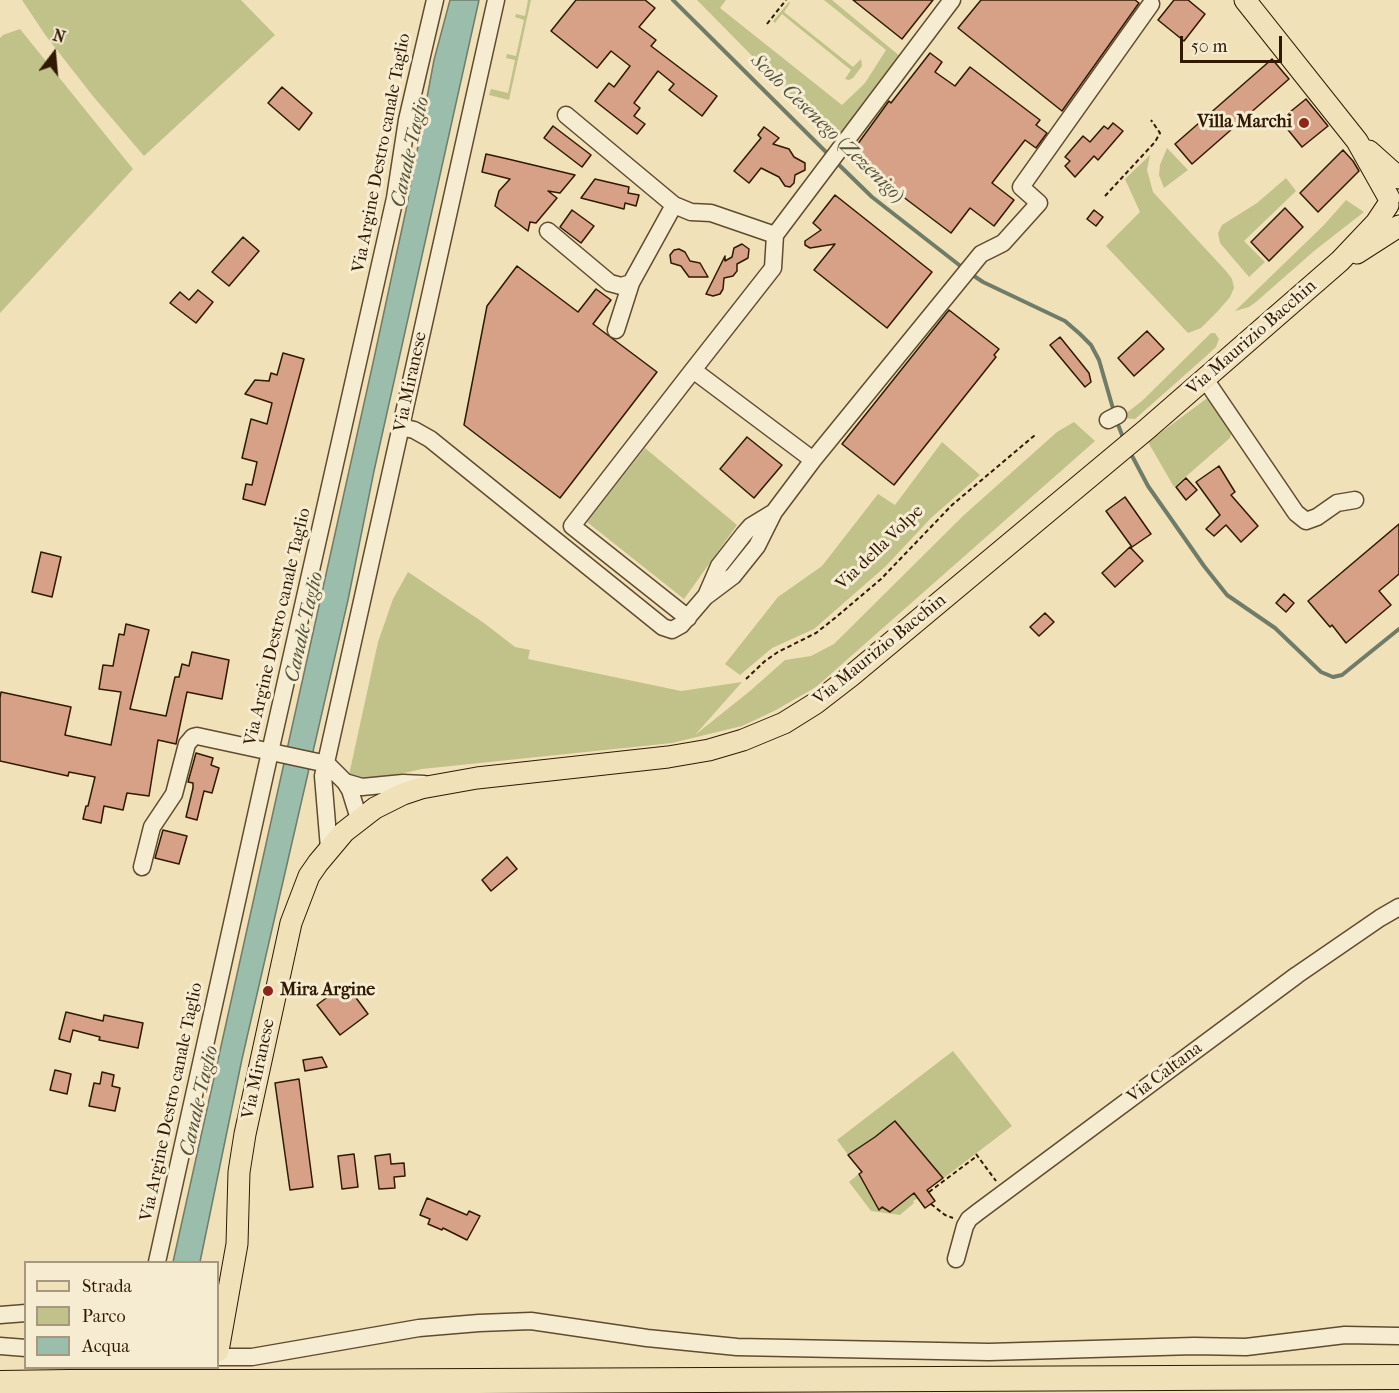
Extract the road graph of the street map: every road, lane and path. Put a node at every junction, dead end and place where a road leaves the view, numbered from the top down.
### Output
1 (435, 0) edge
2 (495, 0) edge
3 (786, 0) edge
4 (952, 0) edge
5 (1245, 0) edge
6 (1151, 4) dead end
7 (767, 24) dead end
8 (566, 115) dead end
9 (1151, 120) dead end
10 (1357, 141) junction
11 (1399, 178) edge
12 (1105, 196) dead end
13 (1394, 202) edge
14 (674, 205) junction
15 (1399, 226) edge
16 (548, 231) dead end
17 (775, 235) junction
18 (1340, 261) junction
19 (631, 283) junction
20 (616, 330) dead end
21 (693, 370) junction
22 (1205, 379) junction
23 (401, 427) junction
24 (1035, 435) dead end
25 (813, 460) junction
26 (1355, 500) dead end
27 (688, 618) junction
28 (746, 679) dead end
29 (276, 754) junction
30 (322, 763) junction
31 (345, 782) junction
32 (439, 784) junction
33 (325, 798) junction
34 (359, 819) junction
35 (329, 848) junction
36 (142, 867) dead end
37 (1399, 907) edge
38 (928, 1192) dead end
39 (1005, 1192) junction
40 (931, 1204) dead end
41 (961, 1240) joint
42 (157, 1261) edge
43 (24, 1313) edge
44 (0, 1315) edge
45 (1399, 1336) edge
46 (219, 1345) edge
47 (0, 1347) edge
48 (24, 1348) edge
49 (219, 1357) edge
50 (98, 1369) edge
51 (214, 1369) edge
52 (1399, 1377) edge
53 (0, 1383) edge
54 (98, 1393) edge
55 (208, 1393) edge

1 - 29 street, Via Argine Destro canale Taglio
2 - 23 street, Via Miranese
3 - 7 path
4 - 17 street
5 - 10 main road
6 - 25 street
8 - 14 street
9 - 12 path
10 - 11 main road
10 - 13 main road
13 - 18 main road, Via Maurizio Bacchin
14 - 17 street
14 - 19 street
15 - 18 main road, Via Maurizio Bacchin
16 - 19 street
17 - 21 street
18 - 22 main road, Via Maurizio Bacchin
19 - 20 street
21 - 25 street
21 - 27 street
22 - 26 street
22 - 32 main road, Via Maurizio Bacchin
23 - 27 street
23 - 30 street, Via Miranese
24 - 28 path, Via della Volpe
25 - 27 street
29 - 30 street
29 - 36 street
29 - 42 street, Via Argine Destro canale Taglio
30 - 31 street
30 - 33 street, Via Miranese
31 - 32 street
31 - 34 street
32 - 34 main road, Via Maurizio Bacchin
33 - 34 street
33 - 35 street, Via Miranese
34 - 35 main road, Via Maurizio Bacchin
35 - 46 main road, Via Miranese
37 - 39 street, Via Caltana
38 - 39 path
39 - 41 street, Via Caltana
40 - 41 path
43 - 44 street
45 - 49 street
47 - 48 street
50 - 54 street
51 - 55 main road
52 - 53 highway, bridge

